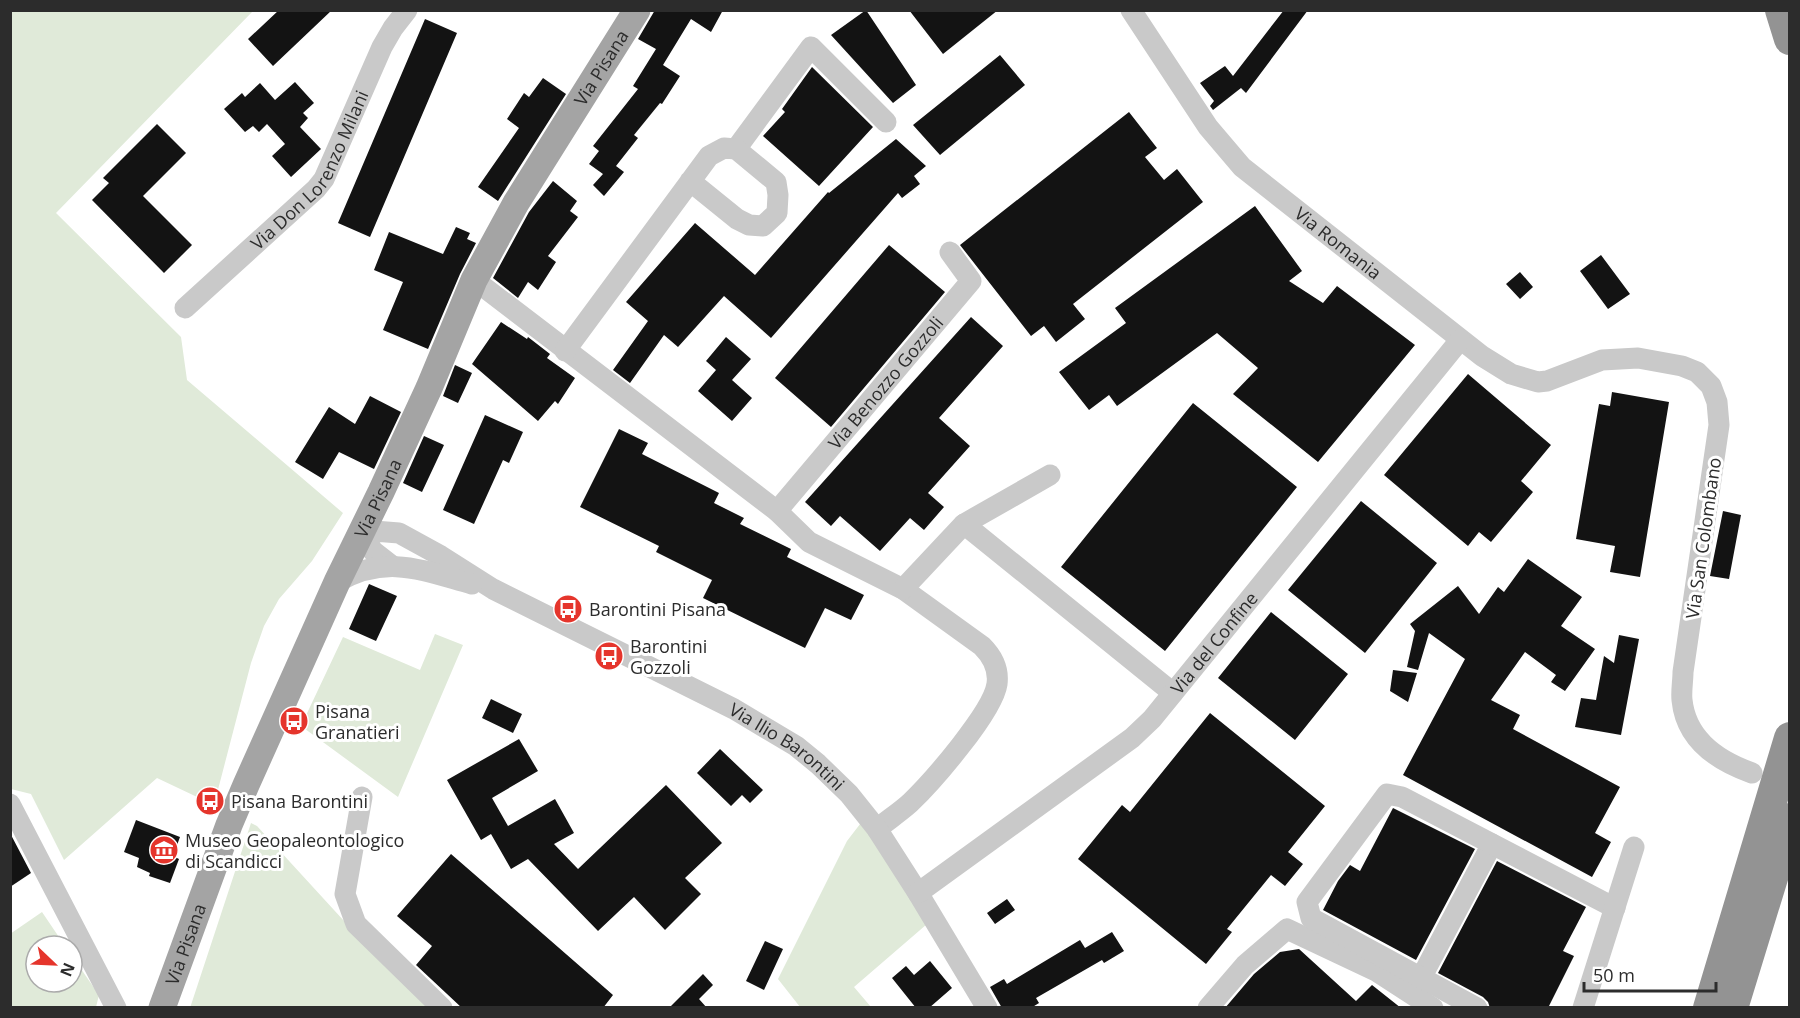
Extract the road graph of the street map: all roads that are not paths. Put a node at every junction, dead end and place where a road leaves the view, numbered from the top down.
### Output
1 (407, 10) edge
2 (637, 10) edge
3 (1131, 10) edge
4 (1781, 10) edge
5 (1790, 39) edge
6 (886, 122) dead end
7 (736, 149) junction
8 (690, 181) junction
9 (950, 252) dead end
10 (485, 288) dead end
11 (185, 308) dead end
12 (1460, 340) junction
13 (565, 351) junction
14 (1602, 360) joint
15 (1050, 475) dead end
16 (381, 492) junction
17 (777, 512) junction
18 (964, 524) junction
19 (360, 533) junction
20 (399, 533) junction
21 (391, 565) junction
22 (337, 582) junction
23 (493, 589) junction
24 (903, 589) junction
25 (1173, 693) junction
26 (1790, 738) edge
27 (1752, 773) dead end
28 (362, 797) dead end
29 (10, 804) edge
30 (1790, 819) edge
31 (877, 829) junction
32 (1492, 844) junction
33 (1634, 847) dead end
34 (918, 893) junction
35 (1615, 908) junction
36 (1421, 978) junction
37 (116, 1008) edge
38 (162, 1008) edge
39 (442, 1008) edge
40 (987, 1008) edge
41 (1208, 1008) edge
42 (1433, 1008) edge
43 (1477, 1008) edge
44 (1583, 1008) edge
45 (1709, 1008) edge
46 (1732, 1008) edge

1 - 11 street, Via Don Lorenzo Milani
2 - 16 main road, Via Pisana
3 - 12 street, Via Romania
4 - 5 highway
6 - 7 street
7 - 8 street
7 - 8 street
8 - 13 street
9 - 17 street, Via Benozzo Gozzoli
10 - 13 street
12 - 14 street, Via Romania
12 - 25 street, Via del Confine
13 - 17 street
14 - 27 street, Via San Colombano
15 - 18 street
16 - 19 main road, Via Pisana
16 - 20 street
17 - 24 street
18 - 24 street
18 - 25 street
19 - 20 street, Via Ilio Barontini
19 - 21 street
19 - 22 main road, Via Pisana
20 - 23 street, Via Ilio Barontini
21 - 22 street, Via Ilio Barontini
21 - 23 street, Via Ilio Barontini
22 - 38 main road, Via Pisana
23 - 31 street, Via Ilio Barontini
24 - 31 street
25 - 34 street, Via del Confine
26 - 45 highway
28 - 39 street
29 - 37 street
30 - 46 highway
31 - 34 street, Via Ilio Barontini
32 - 35 street
32 - 36 street
32 - 36 street
33 - 35 street
34 - 40 street, Via Ilio Barontini
35 - 44 street
36 - 43 street
41 - 42 street

